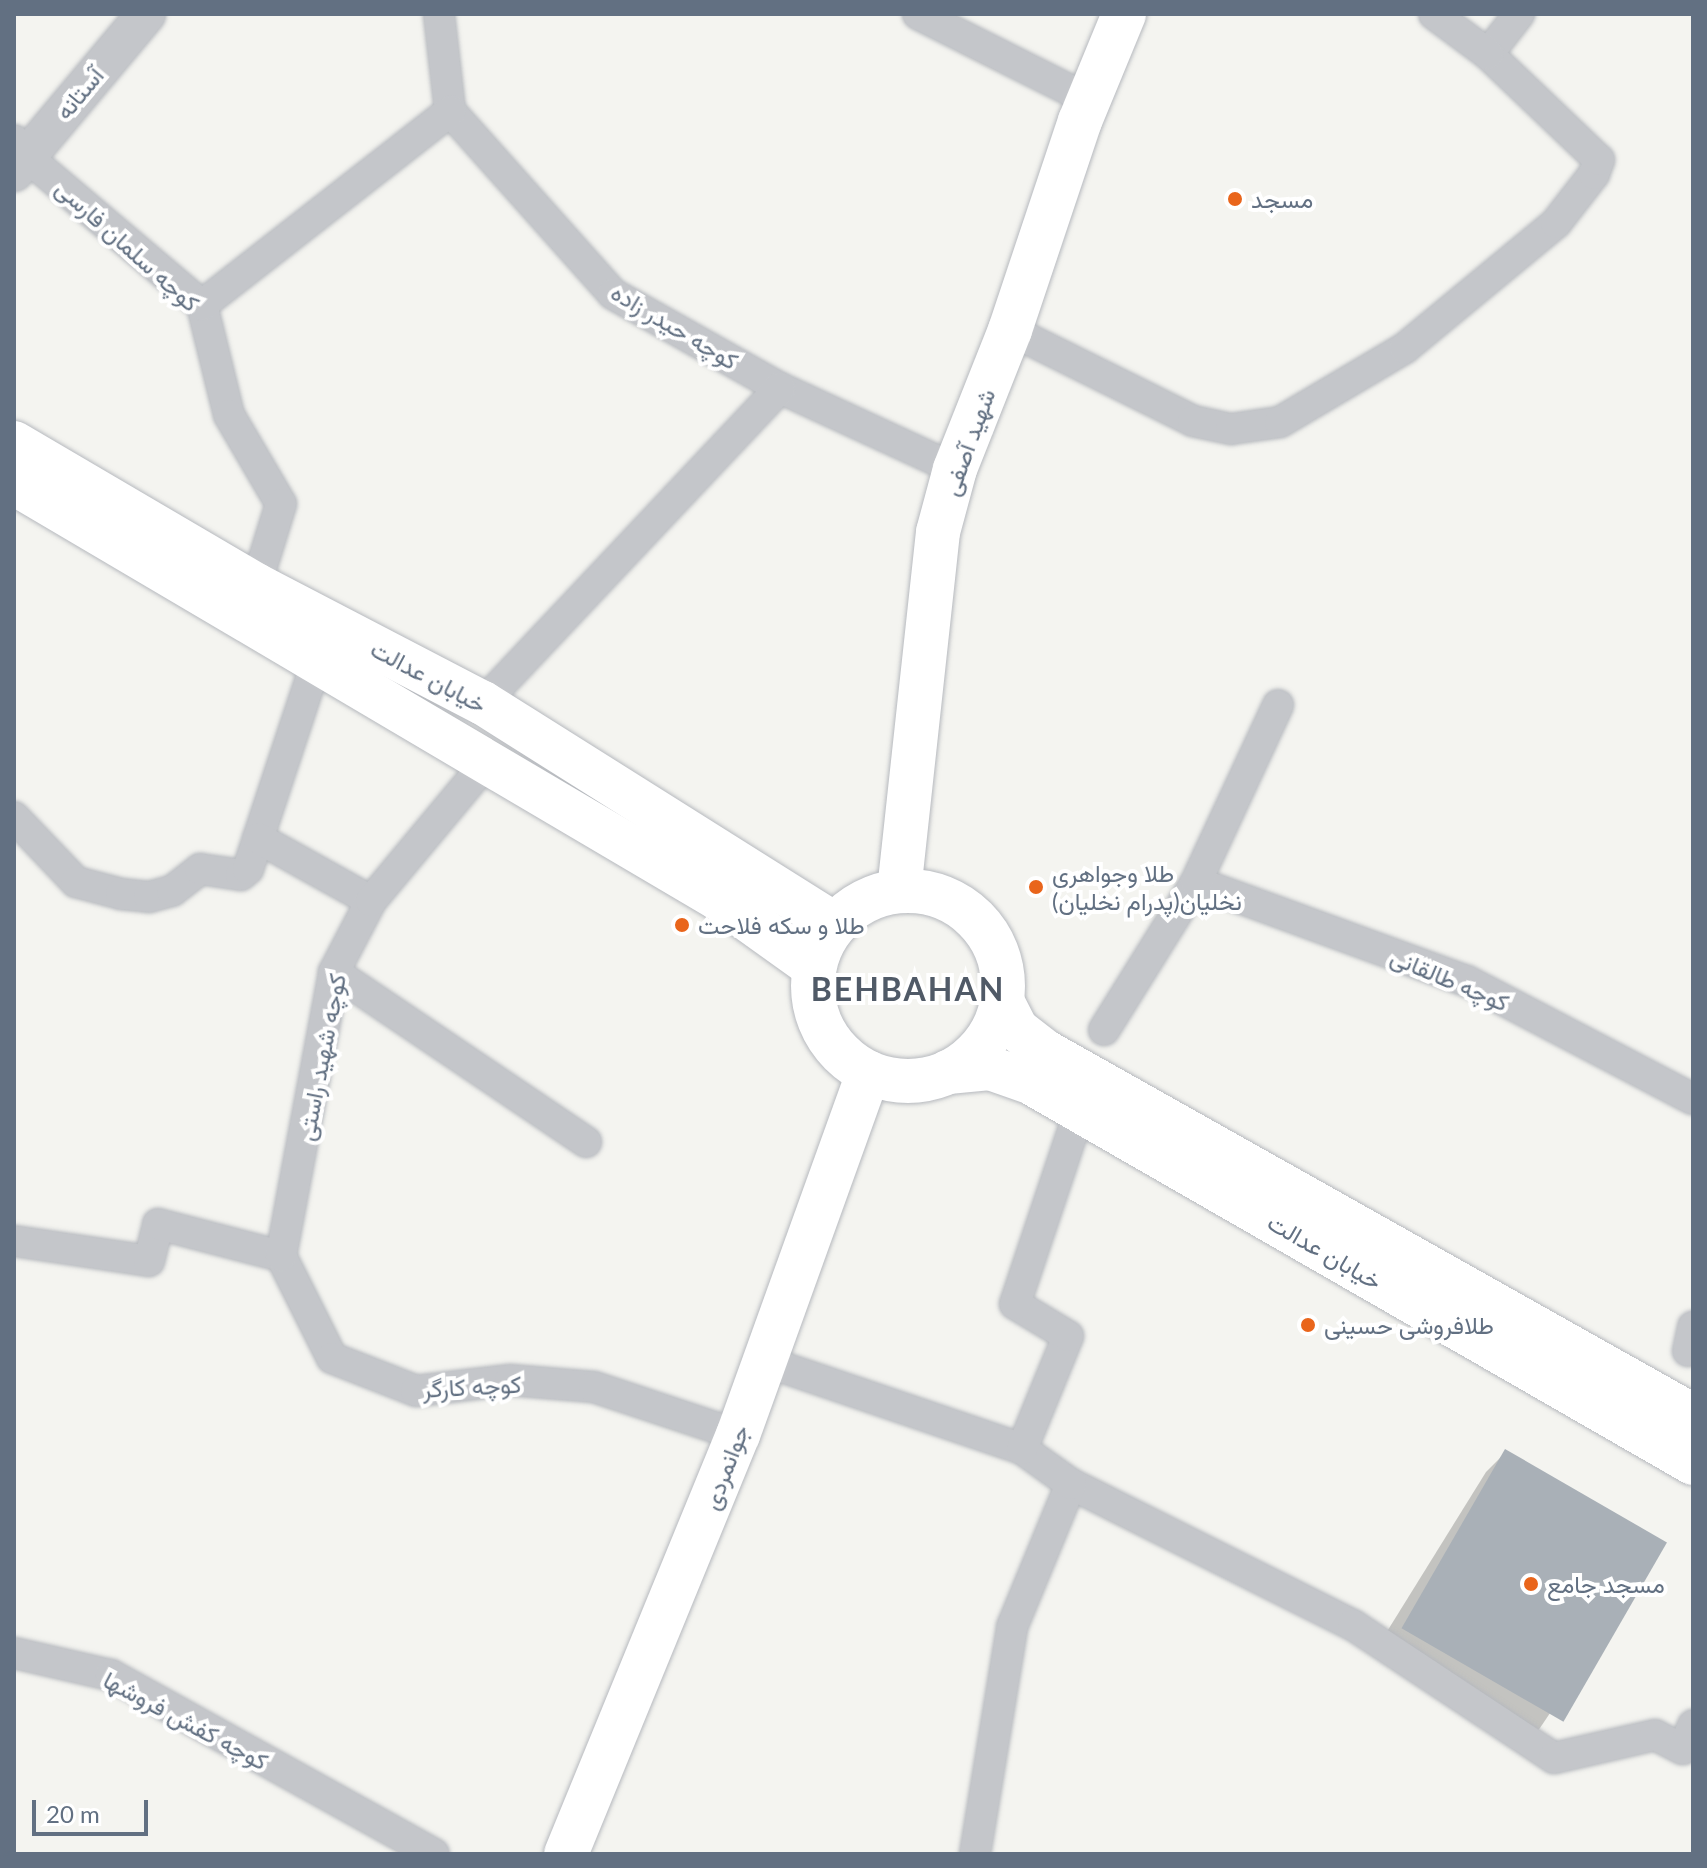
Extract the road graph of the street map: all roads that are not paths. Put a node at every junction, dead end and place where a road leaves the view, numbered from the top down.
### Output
1 (146, 14) edge
2 (439, 14) edge
3 (918, 14) edge
4 (1124, 14) edge
5 (1434, 14) edge
6 (1519, 14) edge
7 (1488, 54) junction
8 (1088, 99) junction
9 (450, 111) junction
10 (18, 156) edge
11 (202, 305) junction
12 (1010, 330) junction
13 (780, 388) junction
14 (14, 443) edge
15 (955, 469) junction
16 (14, 483) edge
17 (256, 585) junction
18 (317, 660) junction
19 (483, 703) junction
20 (1278, 705) dead end
21 (487, 762) junction
22 (14, 817) edge
23 (258, 838) junction
24 (1196, 882) junction
25 (899, 891) junction
26 (371, 901) junction
27 (835, 925) junction
28 (814, 967) junction
29 (334, 972) junction
30 (1003, 1003) junction
31 (1104, 1030) dead end
32 (948, 1072) junction
33 (868, 1073) junction
34 (1693, 1099) edge
35 (1080, 1110) junction
36 (586, 1142) dead end
37 (14, 1241) edge
38 (281, 1256) junction
39 (764, 1361) junction
40 (1693, 1416) edge
41 (738, 1435) junction
42 (1022, 1449) junction
43 (1693, 1463) edge
44 (1071, 1484) junction
45 (14, 1653) edge
46 (1693, 1725) edge
47 (434, 1854) edge
48 (566, 1854) edge
49 (975, 1854) edge

1 - 10 street, آستانه
2 - 9 street
3 - 8 street
4 - 8 main road, شهید آصفی
5 - 7 street
6 - 7 street
7 - 12 street
8 - 12 main road, شهید آصفی
9 - 11 street
9 - 13 street, کوچه حیدر زاده
10 - 11 street, کوچه سلمان فارسی
11 - 17 street, کوچه سلمان فارسی
12 - 15 main road, شهید آصفی
13 - 15 street, کوچه حیدر زاده
13 - 19 street
14 - 17 main road, خیابان عدالت
15 - 25 main road, شهید آصفی
16 - 18 main road, خیابان عدالت
17 - 19 main road, خیابان عدالت
18 - 21 main road, خیابان عدالت
18 - 23 street
19 - 27 main road, خیابان عدالت
20 - 24 street
21 - 26 street, کوچه شهید راستی
21 - 28 main road, خیابان عدالت
22 - 23 street
23 - 26 street
24 - 31 street
24 - 34 street, کوچه طالقانی
25 - 27 main road
25 - 30 main road
26 - 29 street, کوچه شهید راستی
27 - 28 main road
28 - 33 main road
29 - 36 street
29 - 38 street, کوچه شهید راستی
30 - 32 main road
30 - 40 main road, خیابان عدالت
32 - 33 main road
32 - 35 main road, خیابان عدالت
33 - 39 main road, جوانمردی
35 - 42 street
35 - 43 main road, خیابان عدالت
37 - 38 street
38 - 41 street, کوچه کارگر
39 - 41 main road, جوانمردی
39 - 42 street
41 - 48 main road, جوانمردی
42 - 44 street
44 - 46 street
44 - 49 street
45 - 47 street, کوچه کفش فروشها

